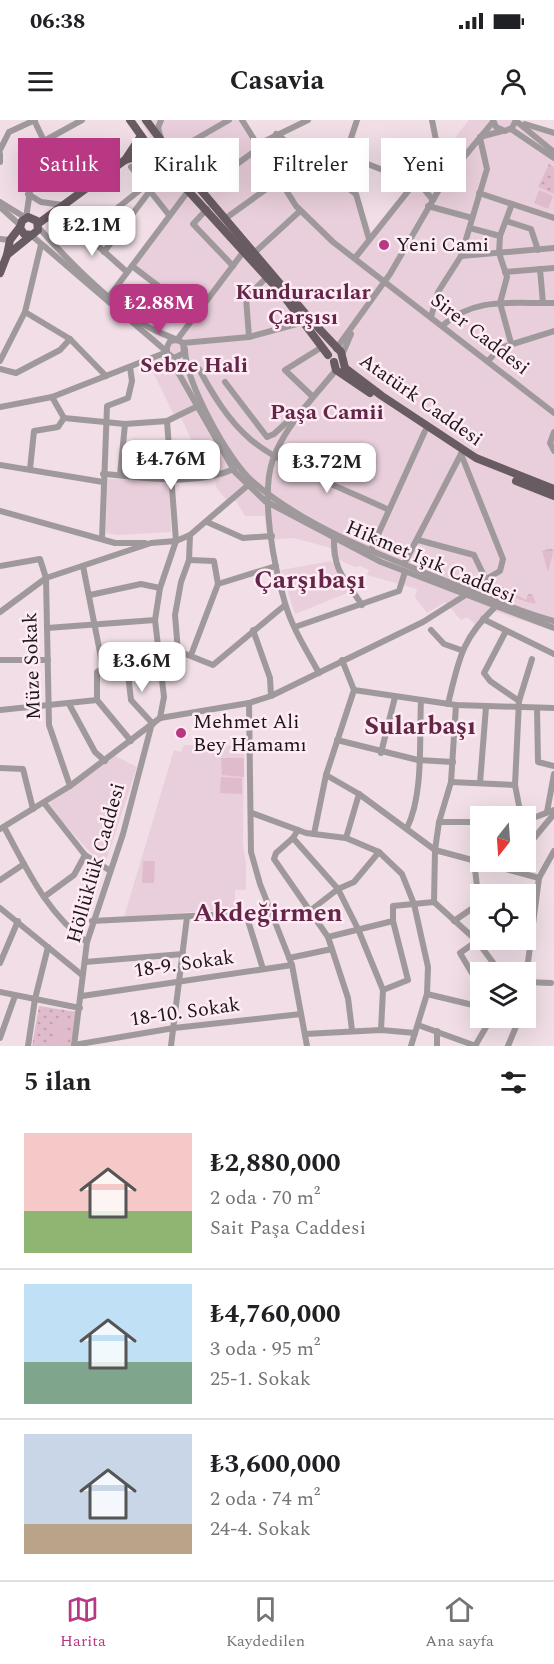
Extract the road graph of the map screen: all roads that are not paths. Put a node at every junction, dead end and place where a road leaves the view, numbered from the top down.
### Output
1 (34, 120) edge
2 (82, 120) edge
3 (130, 120) edge
4 (147, 120) edge
5 (160, 120) edge
6 (229, 120) edge
7 (242, 120) edge
8 (308, 120) edge
9 (357, 120) edge
10 (432, 120) edge
11 (493, 121) edge
12 (516, 121) edge
13 (511, 129) junction
14 (503, 131) junction
15 (551, 132) edge
16 (276, 134) junction
17 (141, 136) junction
18 (43, 138) edge
19 (49, 138) edge
20 (158, 138) edge
21 (160, 138) edge
22 (198, 138) edge
23 (253, 138) edge
24 (270, 138) edge
25 (281, 138) edge
26 (352, 138) edge
27 (435, 138) edge
28 (480, 138) junction
29 (542, 144) junction
30 (0, 152) edge
31 (251, 152) edge
32 (554, 152) edge
33 (466, 155) edge
34 (132, 158) edge
35 (554, 158) edge
36 (125, 160) junction
37 (239, 161) edge
38 (0, 162) edge
39 (143, 192) edge
40 (145, 192) edge
41 (150, 192) edge
42 (187, 192) edge
43 (191, 192) edge
44 (203, 192) edge
45 (263, 192) edge
46 (287, 192) edge
47 (353, 192) edge
48 (407, 192) edge
49 (424, 192) edge
50 (437, 192) edge
51 (28, 193) joint
52 (479, 193) junction
53 (0, 202) edge
54 (430, 203) junction
55 (512, 204) junction
56 (65, 205) junction
57 (0, 207) edge
58 (207, 209) junction
59 (57, 211) junction
60 (300, 211) junction
61 (169, 215) junction
62 (26, 218) junction
63 (472, 218) junction
64 (554, 218) edge
65 (226, 219) junction
66 (506, 221) junction
67 (39, 225) junction
68 (20, 226) junction
69 (70, 226) dead end
70 (470, 228) junction
71 (31, 236) junction
72 (500, 236) junction
73 (89, 238) junction
74 (0, 239) edge
75 (369, 239) junction
76 (10, 240) junction
77 (41, 244) junction
78 (54, 245) junction
79 (554, 248) edge
80 (244, 250) junction
81 (538, 250) junction
82 (104, 252) junction
83 (254, 253) junction
84 (499, 253) junction
85 (7, 255) junction
86 (461, 256) junction
87 (355, 258) junction
88 (232, 266) junction
89 (554, 268) edge
90 (130, 269) junction
91 (540, 269) junction
92 (505, 272) junction
93 (0, 273) edge
94 (267, 277) junction
95 (386, 281) junction
96 (108, 298) junction
97 (500, 303) junction
98 (543, 303) junction
99 (554, 303) edge
100 (25, 312) junction
101 (195, 314) junction
102 (431, 317) junction
103 (304, 322) junction
104 (357, 322) junction
105 (442, 326) junction
106 (554, 331) edge
107 (249, 337) junction
108 (70, 339) junction
109 (511, 342) junction
110 (182, 344) junction
111 (322, 347) junction
112 (336, 349) junction
113 (167, 352) junction
114 (0, 361) edge
115 (336, 361) junction
116 (488, 361) junction
117 (130, 367) junction
118 (0, 369) edge
119 (189, 373) junction
120 (106, 376) junction
121 (225, 382) dead end
122 (52, 397) junction
123 (311, 399) junction
124 (198, 406) junction
125 (0, 407) edge
126 (554, 413) edge
127 (64, 418) junction
128 (166, 421) junction
129 (107, 424) junction
130 (125, 424) junction
131 (425, 431) junction
132 (554, 432) edge
133 (554, 451) edge
134 (460, 454) junction
135 (274, 456) junction
136 (0, 465) edge
137 (30, 469) junction
138 (234, 469) junction
139 (103, 474) junction
140 (120, 475) junction
141 (172, 479) junction
142 (103, 482) junction
143 (247, 486) junction
144 (554, 489) edge
145 (269, 494) junction
146 (554, 496) edge
147 (269, 504) junction
148 (389, 510) junction
149 (0, 511) edge
150 (207, 522) junction
151 (190, 536) junction
152 (272, 536) junction
153 (334, 538) junction
154 (102, 540) junction
155 (418, 540) junction
156 (176, 541) junction
157 (151, 543) junction
158 (371, 550) junction
159 (189, 560) junction
160 (0, 566) edge
161 (83, 566) junction
162 (276, 566) junction
163 (405, 568) junction
164 (46, 578) junction
165 (486, 580) junction
166 (218, 584) junction
167 (160, 588) junction
168 (466, 593) junction
169 (476, 593) junction
170 (90, 595) junction
171 (285, 605) junction
172 (362, 605) junction
173 (495, 608) junction
174 (0, 612) edge
175 (483, 619) junction
176 (155, 620) junction
177 (554, 621) edge
178 (93, 625) junction
179 (295, 627) junction
180 (47, 628) junction
181 (554, 628) edge
182 (253, 630) junction
183 (430, 630) dead end
184 (506, 631) junction
185 (461, 650) junction
186 (178, 651) junction
187 (554, 654) edge
188 (158, 655) junction
189 (191, 655) junction
190 (532, 659) dead end
191 (0, 660) edge
192 (48, 660) junction
193 (342, 660) junction
194 (127, 665) junction
195 (103, 668) junction
196 (319, 673) junction
197 (354, 690) junction
198 (271, 696) junction
199 (395, 697) junction
200 (97, 700) junction
201 (421, 700) junction
202 (519, 700) junction
203 (249, 703) junction
204 (69, 704) junction
205 (448, 704) junction
206 (456, 705) junction
207 (49, 706) junction
208 (486, 707) junction
209 (518, 708) junction
210 (537, 708) junction
211 (554, 708) edge
212 (0, 711) edge
213 (160, 718) junction
214 (152, 725) junction
215 (337, 740) junction
216 (131, 741) junction
217 (381, 753) junction
218 (418, 760) junction
219 (105, 761) junction
220 (453, 762) junction
221 (554, 766) edge
222 (0, 768) edge
223 (554, 774) edge
224 (326, 775) junction
225 (451, 782) junction
226 (480, 783) junction
227 (515, 785) junction
228 (70, 786) junction
229 (360, 794) junction
230 (44, 803) junction
231 (519, 806) edge
232 (33, 809) junction
233 (552, 812) edge
234 (252, 813) junction
235 (536, 817) edge
236 (440, 822) junction
237 (470, 822) edge
238 (2, 828) edge
239 (407, 828) junction
240 (298, 830) junction
241 (314, 834) junction
242 (536, 834) edge
243 (293, 838) junction
244 (346, 838) junction
245 (435, 850) junction
246 (554, 851) edge
247 (378, 852) junction
248 (85, 855) junction
249 (470, 860) edge
250 (24, 864) junction
251 (109, 870) junction
252 (518, 872) edge
253 (539, 878) junction
254 (0, 880) edge
255 (338, 889) junction
256 (44, 897) junction
257 (536, 900) edge
258 (434, 902) junction
259 (414, 904) junction
260 (0, 908) edge
261 (311, 910) junction
262 (470, 910) edge
263 (271, 912) junction
264 (246, 914) junction
265 (186, 917) junction
266 (18, 921) junction
267 (92, 921) junction
268 (393, 921) junction
269 (454, 921) junction
270 (358, 929) junction
271 (470, 935) edge
272 (328, 937) junction
273 (87, 942) junction
274 (470, 946) edge
275 (48, 947) junction
276 (332, 950) junction
277 (183, 954) junction
278 (289, 958) junction
279 (85, 962) junction
280 (0, 963) edge
281 (292, 965) junction
282 (470, 967) edge
283 (263, 969) junction
284 (82, 975) junction
285 (180, 982) junction
286 (536, 983) edge
287 (551, 983) dead end
288 (383, 990) junction
289 (0, 992) edge
290 (427, 994) junction
291 (15, 996) junction
292 (82, 996) junction
293 (35, 999) junction
294 (470, 1004) edge
295 (80, 1008) junction
296 (301, 1014) junction
297 (418, 1025) junction
298 (174, 1028) junction
299 (486, 1028) edge
300 (515, 1028) edge
301 (352, 1030) junction
302 (381, 1030) junction
303 (437, 1031) junction
304 (415, 1033) junction
305 (305, 1034) junction
306 (0, 1038) edge
307 (28, 1046) edge
308 (74, 1046) edge
309 (171, 1046) edge
310 (307, 1046) edge
311 (411, 1046) edge
312 (437, 1046) edge
313 (475, 1046) edge
314 (508, 1046) edge

1 - 18 street
1 - 30 street
2 - 19 street
3 - 17 main road, Atatürk Caddesi
4 - 17 street
4 - 20 main road, Atatürk Caddesi
5 - 21 street
6 - 22 street
7 - 23 street, Sirer Caddesi
8 - 16 street
9 - 26 street
10 - 27 street
11 - 14 street
11 - 28 street
12 - 13 street
12 - 15 street
12 - 29 street
13 - 14 street
13 - 35 street
14 - 28 street
15 - 29 street
16 - 24 street
16 - 25 street
17 - 36 main road
28 - 33 street
28 - 52 street
29 - 32 street
30 - 38 street
31 - 37 street
34 - 36 main road
36 - 56 main road
39 - 73 street
40 - 82 street
41 - 61 street
42 - 61 street
43 - 58 main road, Atatürk Caddesi
44 - 65 main road, Atatürk Caddesi
45 - 65 street
46 - 60 street, Sirer Caddesi
47 - 75 street
48 - 75 street
49 - 54 street
50 - 54 street
51 - 56 street
51 - 62 street
52 - 55 street
52 - 63 street
53 - 62 street
54 - 63 street
54 - 95 street
55 - 64 street
55 - 66 street
56 - 59 main road
57 - 68 street
58 - 80 main road, Atatürk Caddesi
58 - 88 street
59 - 67 main road
59 - 78 street
60 - 83 street
60 - 87 street, Sirer Caddesi
61 - 90 street
62 - 67 main road
62 - 68 main road
63 - 70 street
65 - 83 main road, Atatürk Caddesi
66 - 72 street
66 - 81 street
67 - 71 main road
67 - 78 street
68 - 71 main road
68 - 76 main road
69 - 73 street
70 - 72 street
70 - 86 street
71 - 77 street, Hikmet Işık Caddesi
71 - 85 main road
72 - 84 street
73 - 82 street
74 - 76 street
75 - 87 street
76 - 85 main road
77 - 100 street
77 - 113 street, Hikmet Işık Caddesi
78 - 96 street
79 - 81 street
80 - 88 street
80 - 94 main road, Atatürk Caddesi
81 - 84 street
82 - 90 street
83 - 112 main road, Atatürk Caddesi
84 - 86 street
84 - 92 street
85 - 93 main road
86 - 102 street
87 - 95 street, Sirer Caddesi
88 - 101 street
89 - 91 street
90 - 96 street
90 - 101 street
91 - 92 street
91 - 98 street
92 - 97 street
94 - 103 main road, Atatürk Caddesi
94 - 107 street
95 - 102 street, Sirer Caddesi
95 - 104 street
96 - 110 street
97 - 98 street
97 - 105 street
97 - 109 street
98 - 99 street
100 - 108 street
100 - 114 street
101 - 110 street
102 - 105 street, Sirer Caddesi
103 - 107 street
103 - 111 main road, Atatürk Caddesi
104 - 112 street
104 - 115 street
105 - 116 street, Sirer Caddesi
106 - 109 street
107 - 110 street
108 - 118 street
108 - 120 street
109 - 116 street
110 - 113 street
110 - 113 street
110 - 119 street, Hikmet Işık Caddesi
111 - 115 main road, Atatürk Caddesi
111 - 123 street
112 - 115 main road
113 - 117 street
113 - 124 street, Hikmet Işık Caddesi
115 - 123 street
115 - 131 main road, Atatürk Caddesi
115 - 144 main road, Atatürk Caddesi
116 - 126 street, Sirer Caddesi
117 - 120 street
117 - 129 street
119 - 135 street
119 - 145 street, Hikmet Işık Caddesi
120 - 122 street
121 - 123 street
122 - 125 street
122 - 127 street
123 - 135 street
124 - 128 street
124 - 138 street, Hikmet Işık Caddesi
127 - 129 street
127 - 137 street
128 - 130 street
128 - 141 street
129 - 130 street
129 - 139 street
130 - 140 street
131 - 134 main road, Atatürk Caddesi
131 - 148 street
132 - 133 street
134 - 146 main road, Atatürk Caddesi
134 - 155 street
134 - 165 street
135 - 145 street
135 - 148 street
136 - 137 street
137 - 142 street
138 - 141 street
138 - 143 street, Hikmet Işık Caddesi
139 - 140 street
139 - 142 street
140 - 141 street
141 - 156 street
142 - 154 street
143 - 147 street, Hikmet Işık Caddesi
143 - 150 street
145 - 147 street
145 - 158 street, Hikmet Işık Caddesi
147 - 152 street
147 - 153 street, Hikmet Işık Caddesi
148 - 158 street
149 - 154 street
150 - 151 street
150 - 152 street
151 - 156 street
151 - 159 street
152 - 162 street
153 - 163 street, Hikmet Işık Caddesi
153 - 172 street
154 - 157 street
155 - 163 street
155 - 165 street
156 - 157 street
156 - 167 street
157 - 161 street
158 - 163 street, Hikmet Işık Caddesi
159 - 166 street
159 - 186 street
160 - 164 street
161 - 164 street
161 - 170 street
162 - 166 street
162 - 171 street
163 - 168 street, Hikmet Işık Caddesi
163 - 172 street
164 - 174 street
164 - 180 street, Müze Sokak
165 - 168 street
165 - 169 street
166 - 189 street
167 - 170 street
167 - 176 street
168 - 169 street, Hikmet Işık Caddesi
168 - 173 street, Hikmet Işık Caddesi
168 - 193 street
169 - 177 street, Hikmet Işık Caddesi
170 - 178 street
171 - 179 street
171 - 182 street
172 - 179 street
173 - 175 street
173 - 181 street, Hikmet Işık Caddesi
175 - 184 street
175 - 185 street
176 - 178 street
176 - 188 street
178 - 180 street
178 - 195 street
179 - 196 street
180 - 192 street, Müze Sokak
182 - 189 street
182 - 198 street
183 - 185 street
184 - 187 street
184 - 202 street
185 - 205 street
186 - 188 street
186 - 189 street
188 - 194 street
188 - 213 street
190 - 202 street
191 - 192 street
192 - 207 street, Müze Sokak
193 - 196 street
193 - 197 street
194 - 195 street
194 - 214 street
195 - 200 street
196 - 198 street
197 - 199 street
197 - 215 street
198 - 203 street
199 - 201 street
199 - 217 street
200 - 204 street
200 - 216 street
201 - 205 street
201 - 218 street
202 - 209 street
203 - 213 street
203 - 234 street
204 - 207 street
204 - 219 street
205 - 206 street
206 - 208 street
206 - 220 street
207 - 212 street
207 - 228 street, Müze Sokak
208 - 209 street
208 - 226 street
209 - 210 street
209 - 227 street
210 - 211 street
210 - 221 street
213 - 214 street
214 - 216 street
214 - 251 street, Höllüklük Caddesi
215 - 217 street
215 - 224 street
216 - 219 street
217 - 218 street
218 - 220 street
218 - 239 street
219 - 228 street
220 - 225 street
222 - 232 street
223 - 233 street
224 - 229 street
224 - 241 street
225 - 226 street
225 - 236 street
226 - 227 street
227 - 231 street
228 - 230 street
229 - 239 street
229 - 244 street
230 - 232 street
230 - 248 street
232 - 238 street
233 - 235 street
233 - 242 street
234 - 240 street
234 - 263 street
236 - 237 street
236 - 245 street
238 - 250 street
239 - 245 street
240 - 241 street
240 - 243 street
241 - 244 street
243 - 255 street
243 - 261 street
244 - 247 street
245 - 249 street
245 - 258 street
246 - 253 street
247 - 255 street
247 - 259 street
248 - 251 street
248 - 256 street
250 - 254 street
250 - 256 street
251 - 267 street, Höllüklük Caddesi
252 - 253 street
253 - 257 street
255 - 261 street
255 - 270 street
256 - 273 street
258 - 259 street
258 - 269 street
259 - 268 street
259 - 290 street
260 - 266 street
261 - 272 street
262 - 269 street
263 - 264 street
263 - 278 street
264 - 265 street
264 - 283 street
265 - 267 street
265 - 277 street
266 - 275 street
266 - 280 street
267 - 273 street, Höllüklük Caddesi
268 - 270 street
268 - 288 street
269 - 271 street
270 - 272 street
270 - 288 street
272 - 276 street
273 - 279 street, Höllüklük Caddesi
274 - 282 street
275 - 284 street
275 - 293 street
276 - 278 street
276 - 301 street
277 - 279 street
277 - 285 street
278 - 281 street
279 - 284 street, Höllüklük Caddesi
281 - 283 street, 18-9. Sokak
281 - 296 street
283 - 285 street, 18-9. Sokak
284 - 292 street, Höllüklük Caddesi
285 - 292 street, 18-9. Sokak
285 - 298 street
286 - 287 street
288 - 302 street
289 - 291 street
290 - 294 street
290 - 297 street
291 - 293 street
291 - 306 street
292 - 295 street, Höllüklük Caddesi
293 - 295 street
293 - 307 street
295 - 308 street, Höllüklük Caddesi
296 - 298 street, 18-10. Sokak
296 - 305 street
297 - 303 street
297 - 304 street
298 - 308 street, 18-10. Sokak
298 - 309 street
299 - 313 street
300 - 314 street
301 - 302 street
301 - 305 street
302 - 304 street
303 - 312 street
303 - 313 street
304 - 311 street
305 - 310 street

